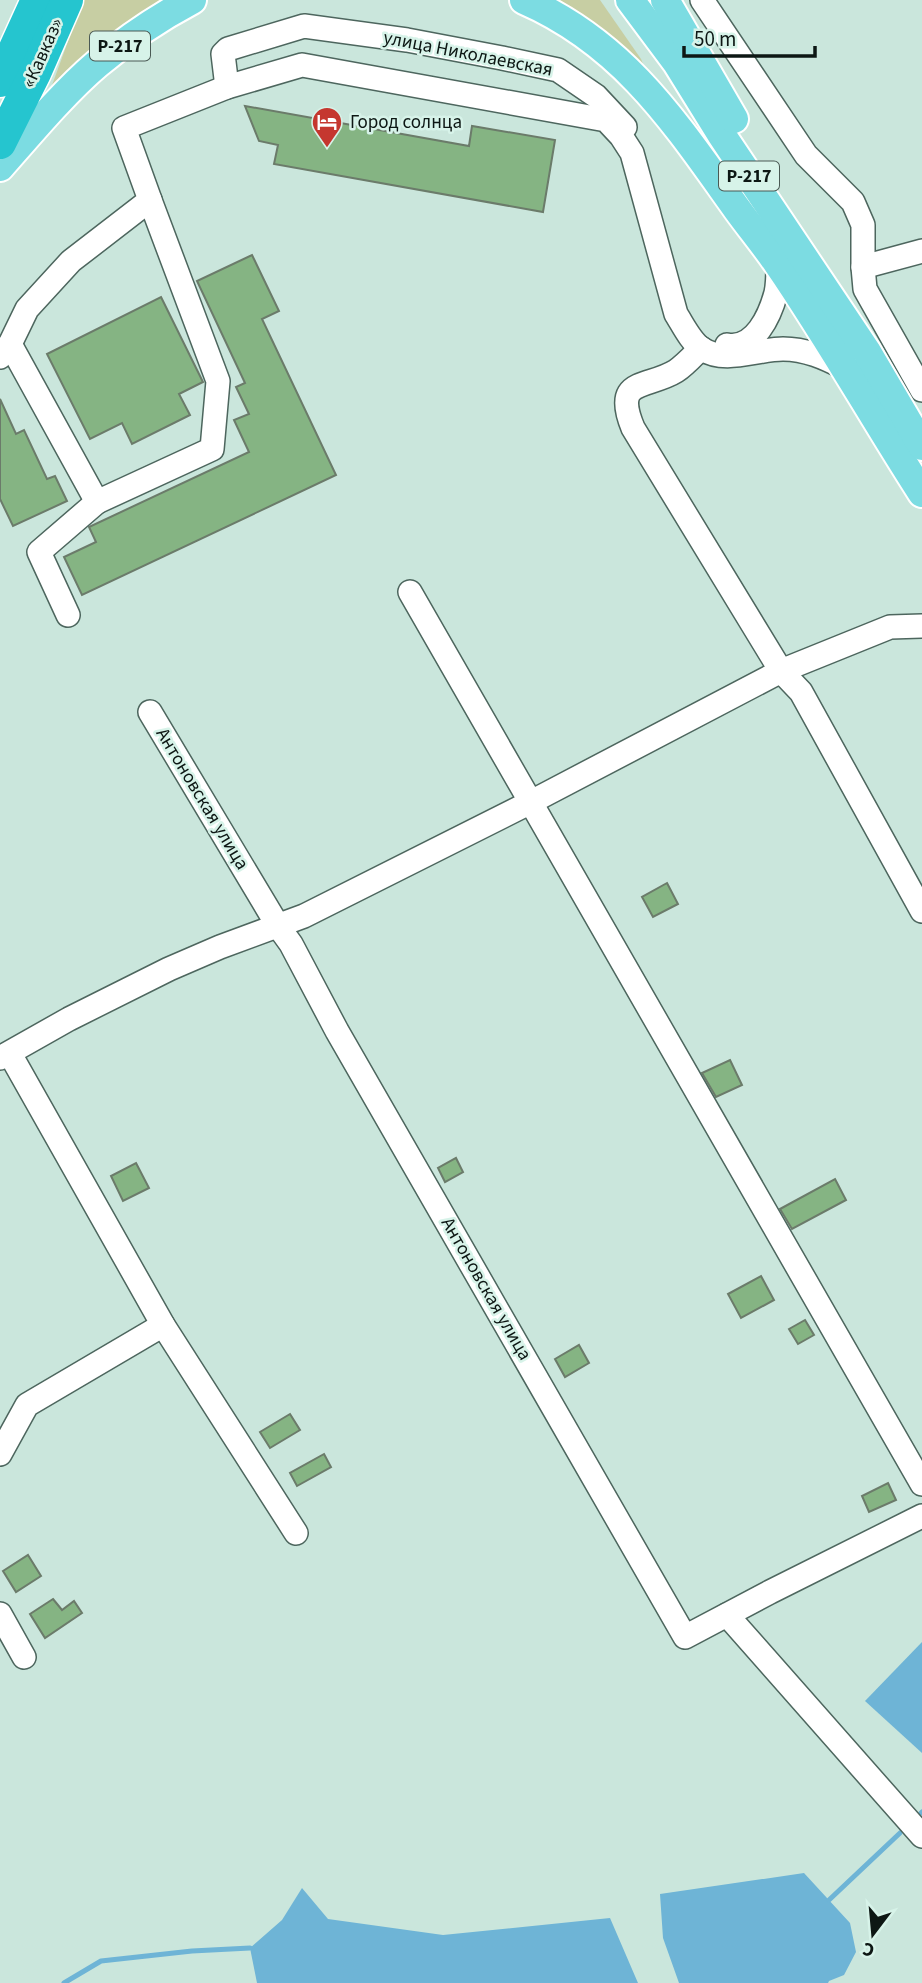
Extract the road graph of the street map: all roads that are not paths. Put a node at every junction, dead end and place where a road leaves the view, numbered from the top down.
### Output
1 (37, 0) edge
2 (67, 0) edge
3 (192, 0) edge
4 (524, 0) edge
5 (614, 0) edge
6 (630, 0) edge
7 (665, 0) edge
8 (702, 0) edge
9 (0, 81) edge
10 (227, 87) junction
11 (0, 143) edge
12 (0, 167) edge
13 (150, 200) junction
14 (922, 251) edge
15 (778, 265) junction
16 (863, 267) junction
17 (701, 348) junction
18 (5, 351) edge
19 (856, 360) junction
20 (922, 390) edge
21 (922, 446) edge
22 (922, 493) edge
23 (97, 502) junction
24 (410, 592) dead end
25 (68, 615) dead end
26 (922, 625) edge
27 (781, 671) junction
28 (150, 712) dead end
29 (531, 802) junction
30 (922, 911) edge
31 (278, 926) junction
32 (5, 1056) edge
33 (163, 1325) junction
34 (0, 1454) edge
35 (922, 1484) edge
36 (922, 1516) edge
37 (296, 1533) dead end
38 (0, 1614) edge
39 (727, 1615) junction
40 (24, 1657) dead end
41 (922, 1836) edge

1 - 9 highway, «Кавказ»
2 - 11 highway, «Кавказ»
3 - 12 main road, Р-217
4 - 15 main road, Р-217
5 - 15 main road, Р-217
6 - 19 main road, Р-217
7 - 19 main road, Р-217
8 - 16 street
10 - 13 street, улица Николаевская
10 - 15 street, улица Николаевская
10 - 17 street, улица Николаевская
13 - 18 street
13 - 23 street
14 - 16 street
15 - 19 main road
16 - 20 street
17 - 19 street
17 - 27 street
18 - 23 street
19 - 21 main road
19 - 22 main road
23 - 25 street
24 - 29 street
26 - 27 street
27 - 29 street
27 - 30 street
28 - 31 street, Антоновская улица
29 - 31 street
29 - 35 street
31 - 32 street
31 - 39 street, Антоновская улица
32 - 33 street
33 - 34 street
33 - 37 street
36 - 39 street, Антоновская улица
38 - 40 street
39 - 41 street

